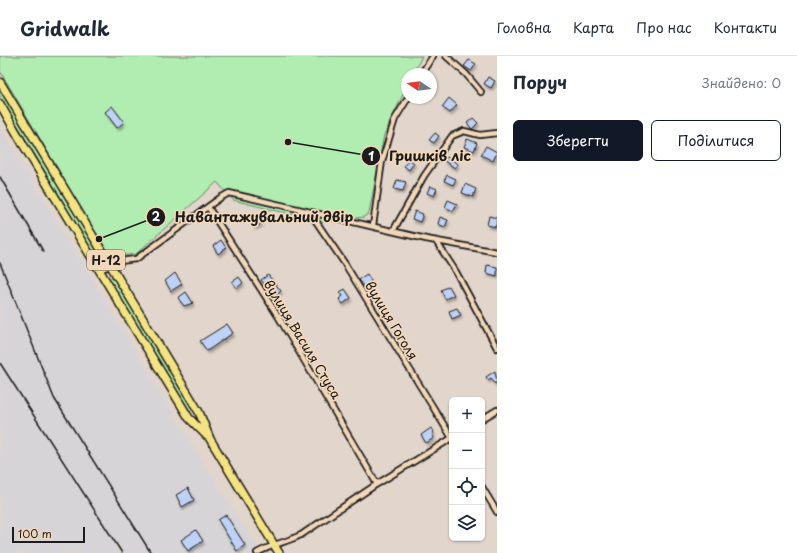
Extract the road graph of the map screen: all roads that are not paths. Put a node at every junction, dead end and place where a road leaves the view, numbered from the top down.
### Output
1 (433, 56) edge
2 (446, 56) edge
3 (425, 68) edge
4 (0, 82) edge
5 (481, 92) dead end
6 (0, 104) edge
7 (404, 104) edge
8 (497, 133) edge
9 (208, 207) junction
10 (311, 214) junction
11 (373, 226) junction
12 (393, 231) junction
13 (436, 241) junction
14 (497, 252) edge
15 (110, 265) junction
16 (100, 270) junction
17 (497, 348) edge
18 (497, 410) edge
19 (485, 417) edge
20 (449, 433) edge
21 (210, 439) junction
22 (449, 440) edge
23 (376, 484) junction
24 (485, 492) edge
25 (497, 512) edge
26 (273, 544) junction
27 (257, 553) edge
28 (279, 553) edge

1 - 3 street
2 - 5 street
4 - 15 main road, Н-12
6 - 16 main road, Н-12
7 - 11 street
8 - 12 street
9 - 10 street
9 - 15 street
9 - 23 street, вулиця Василя Стуса
10 - 11 street
10 - 20 street, вулиця Гоголя
11 - 12 street
12 - 13 street
13 - 14 street
13 - 17 street
15 - 16 street
15 - 21 main road, Н-12
16 - 21 main road, Н-12
18 - 19 street
21 - 26 main road, Н-12
22 - 23 street
23 - 26 street
24 - 25 street
26 - 27 street
26 - 28 main road, Н-12

